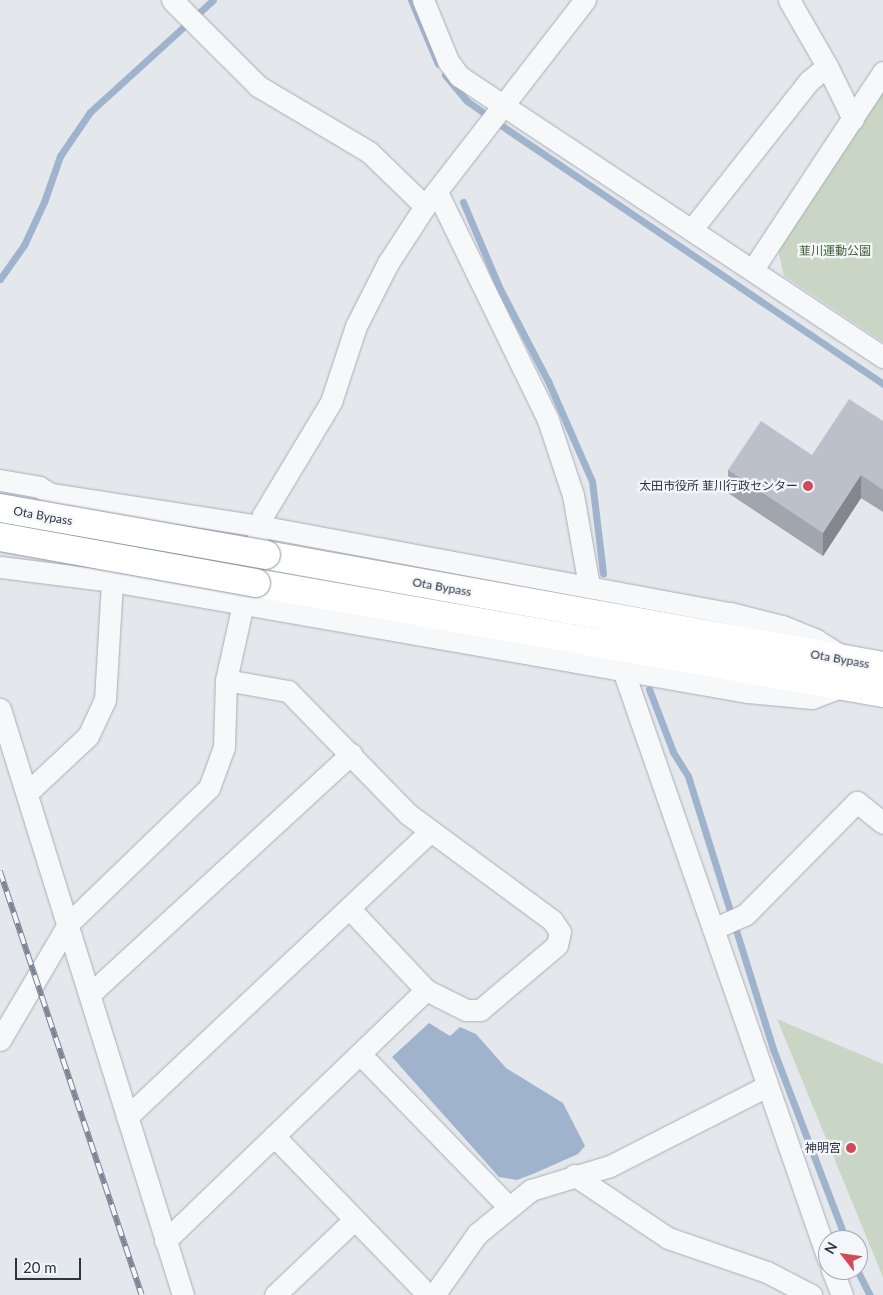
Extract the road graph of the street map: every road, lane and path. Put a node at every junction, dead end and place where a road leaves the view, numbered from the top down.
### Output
1 (172, 0) edge
2 (423, 0) edge
3 (585, 0) edge
4 (789, 0) edge
5 (827, 66) junction
6 (883, 72) edge
7 (504, 106) junction
8 (854, 120) junction
9 (431, 199) junction
10 (692, 230) junction
11 (754, 269) junction
12 (883, 356) edge
13 (0, 480) edge
14 (0, 508) edge
15 (259, 526) junction
16 (0, 537) edge
17 (0, 567) edge
18 (112, 581) junction
19 (589, 586) junction
20 (249, 594) junction
21 (883, 666) edge
22 (623, 670) junction
23 (846, 673) junction
24 (226, 680) junction
25 (883, 694) edge
26 (0, 709) edge
27 (352, 754) junction
28 (27, 793) junction
29 (883, 823) edge
30 (431, 831) junction
31 (348, 908) junction
32 (68, 924) junction
33 (713, 929) junction
34 (426, 990) junction
35 (90, 994) junction
36 (0, 1040) edge
37 (360, 1054) junction
38 (767, 1086) junction
39 (127, 1117) junction
40 (274, 1136) junction
41 (574, 1175) junction
42 (508, 1206) junction
43 (354, 1220) junction
44 (818, 1231) edge
45 (165, 1241) junction
46 (836, 1280) edge
47 (182, 1295) edge
48 (275, 1295) edge
49 (428, 1295) edge
50 (434, 1295) edge
51 (811, 1295) edge
52 (842, 1295) edge

1 - 9 street
2 - 7 street
3 - 7 street
4 - 5 street
5 - 8 street
5 - 10 street
6 - 8 street
7 - 9 street
7 - 10 street
8 - 11 street
9 - 15 street
9 - 19 street
10 - 11 street
11 - 12 street
13 - 15 street
14 - 23 highway, Ota Bypass, bridge
15 - 19 street
15 - 20 street
16 - 20 highway, Ota Bypass, bridge
17 - 18 street
18 - 20 street
18 - 28 street
19 - 23 street
20 - 22 street
20 - 23 highway, Ota Bypass
20 - 24 street
21 - 23 highway, Ota Bypass
22 - 23 street
22 - 33 street
23 - 25 highway, Ota Bypass
24 - 27 street
24 - 32 street
26 - 28 street
27 - 30 street
27 - 35 street
28 - 32 street
29 - 33 street
30 - 31 street
30 - 34 street
31 - 34 street
31 - 39 street
32 - 35 street
32 - 36 street
33 - 38 street
34 - 37 street
35 - 39 street
37 - 40 street
37 - 42 street
38 - 41 street
38 - 44 street
39 - 45 street
40 - 43 street
40 - 45 street
41 - 42 street
41 - 51 street
42 - 50 street
43 - 48 street
43 - 49 street
45 - 47 street
46 - 52 street

